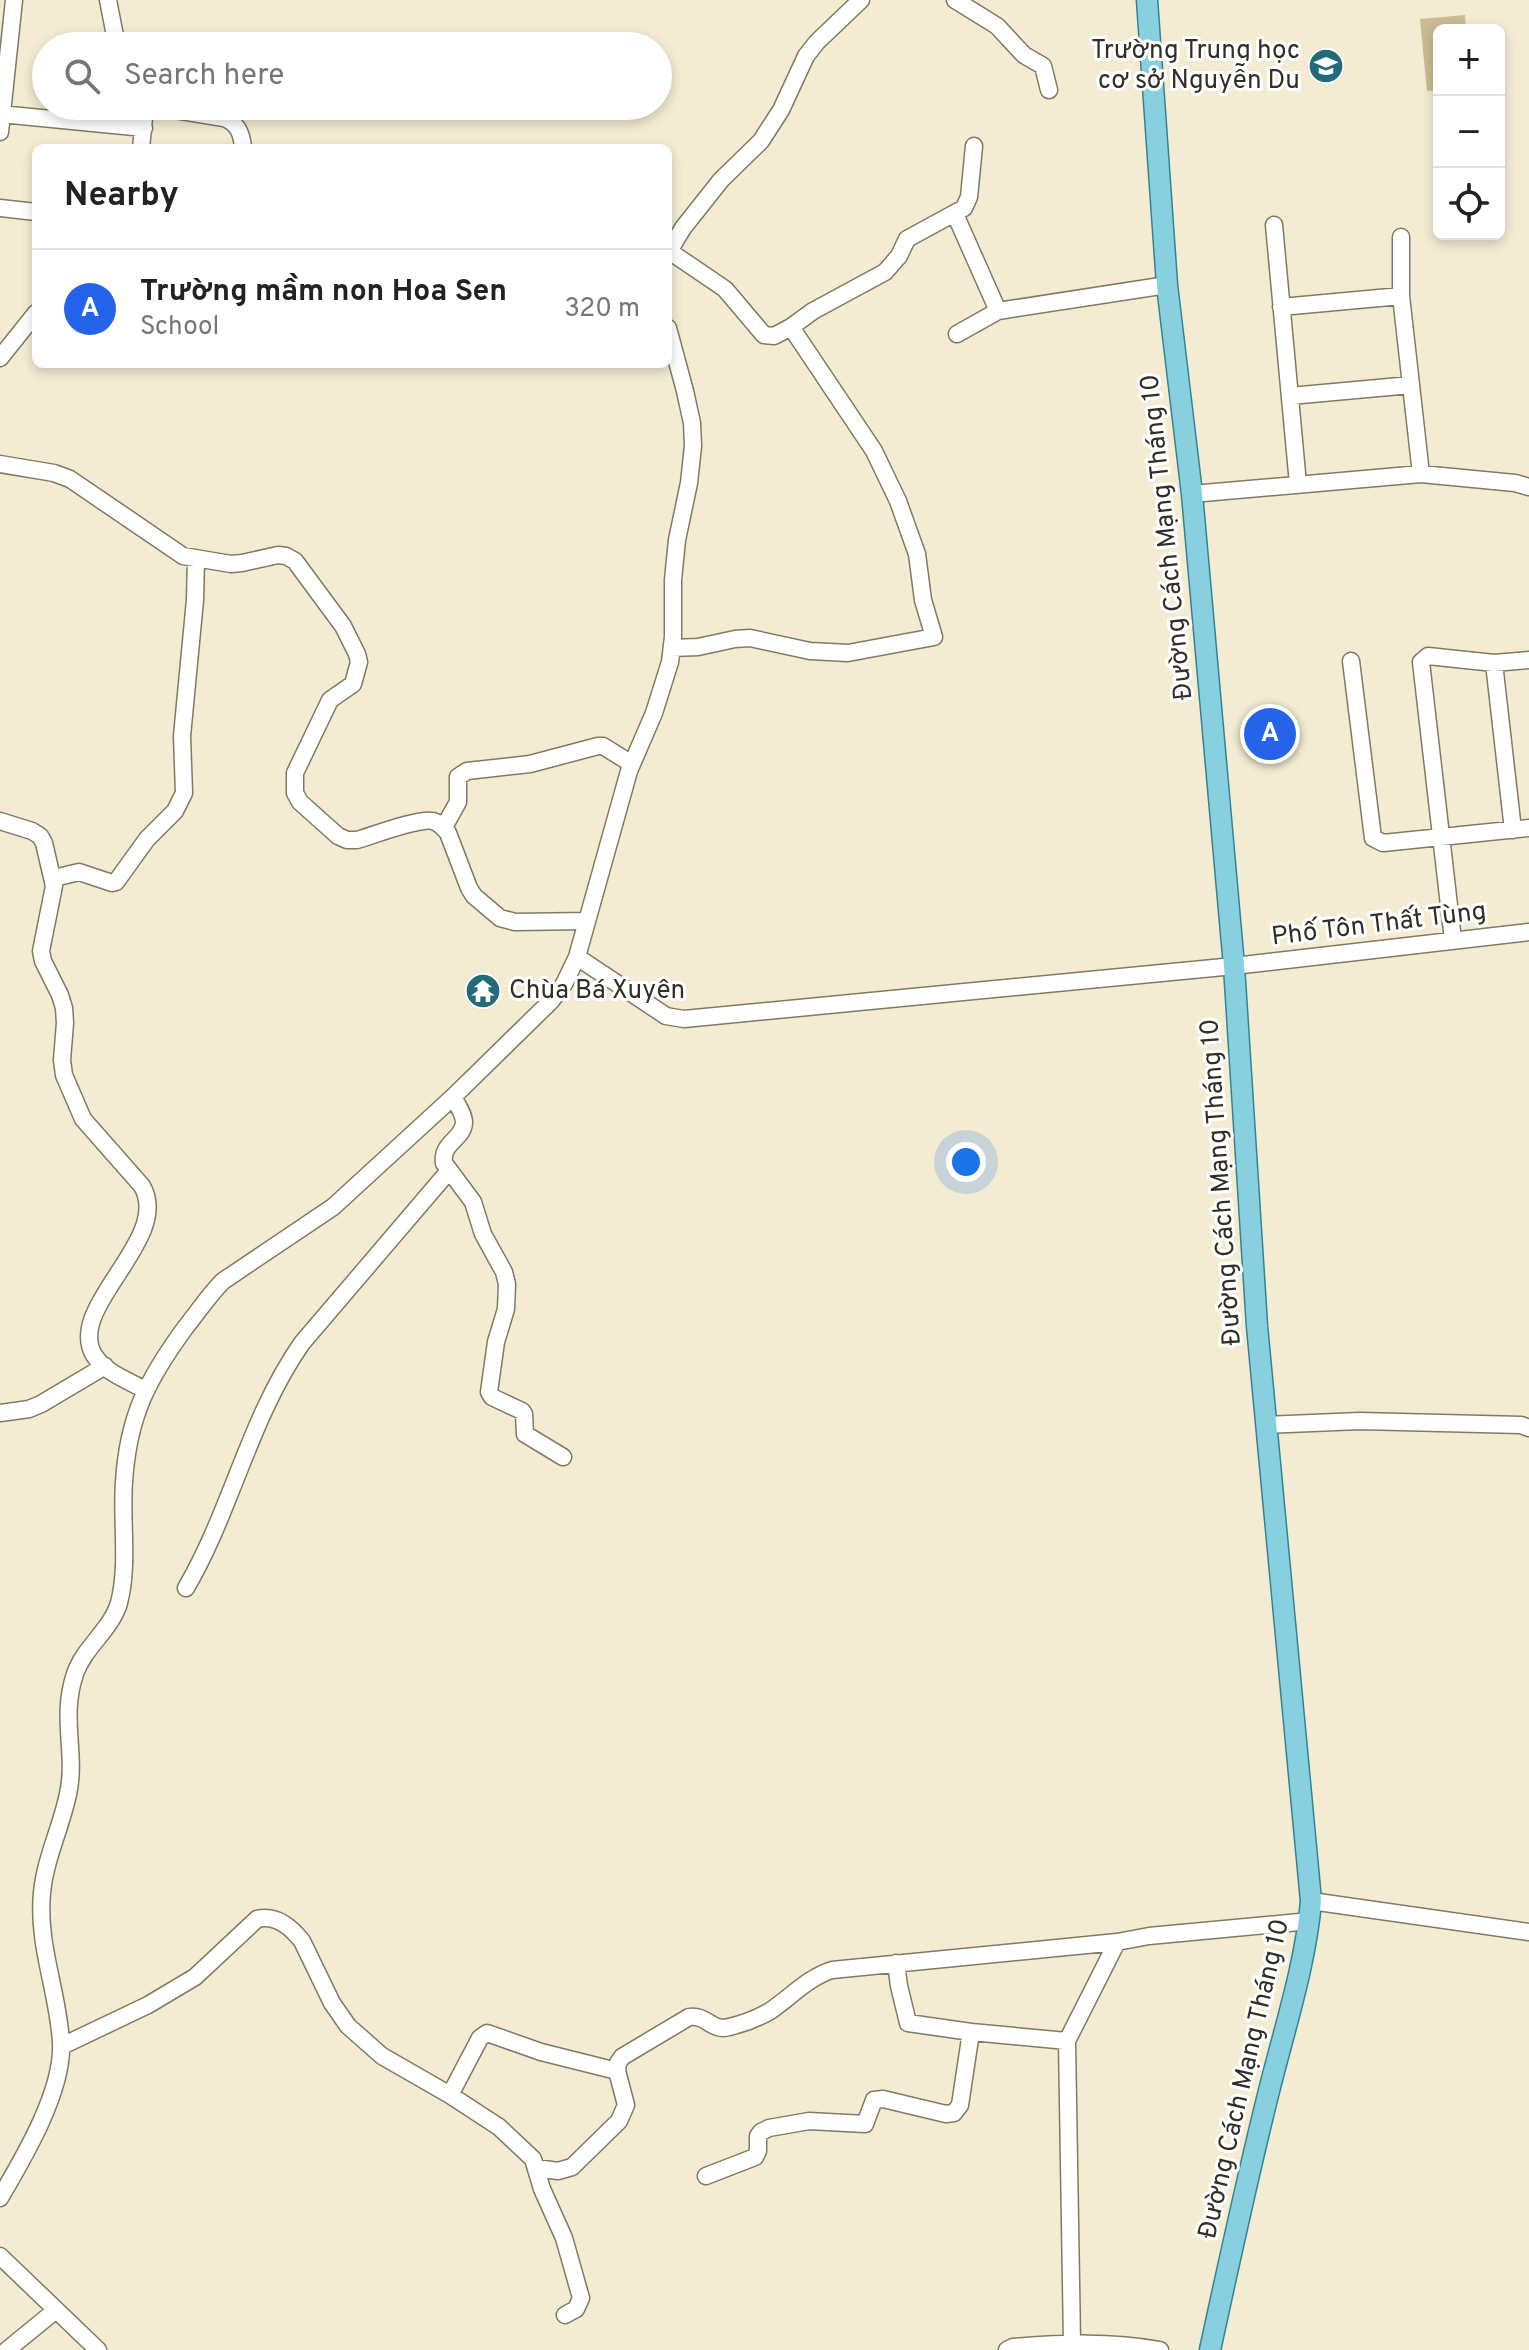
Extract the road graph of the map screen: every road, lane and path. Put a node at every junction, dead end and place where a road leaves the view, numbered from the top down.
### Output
1 (14, 0) edge
2 (108, 0) edge
3 (861, 0) edge
4 (955, 0) edge
5 (1147, 0) edge
6 (114, 32) edge
7 (1049, 90) dead end
8 (1, 114) edge
9 (32, 117) edge
10 (62, 120) edge
11 (145, 120) edge
12 (229, 120) edge
13 (144, 128) junction
14 (0, 132) edge
15 (142, 144) edge
16 (243, 144) edge
17 (974, 146) dead end
18 (0, 208) edge
19 (32, 212) edge
20 (955, 214) junction
21 (1274, 225) dead end
22 (1401, 237) dead end
23 (672, 246) edge
24 (672, 255) edge
25 (1167, 285) junction
26 (1401, 296) junction
27 (1281, 307) junction
28 (998, 311) junction
29 (32, 318) edge
30 (791, 327) junction
31 (957, 334) dead end
32 (672, 343) edge
33 (1, 353) edge
34 (1411, 385) junction
35 (1290, 396) junction
36 (0, 464) edge
37 (1421, 474) junction
38 (1298, 484) junction
39 (1529, 487) edge
40 (1192, 494) junction
41 (196, 559) junction
42 (672, 648) junction
43 (1529, 660) edge
44 (1351, 661) dead end
45 (1494, 663) junction
46 (632, 764) junction
47 (0, 821) edge
48 (444, 827) junction
49 (1521, 829) edge
50 (1441, 837) junction
51 (54, 878) junction
52 (587, 921) junction
53 (1529, 932) edge
54 (1453, 940) junction
55 (577, 957) junction
56 (1234, 966) junction
57 (453, 1097) junction
58 (448, 1172) junction
59 (105, 1366) junction
60 (145, 1390) junction
61 (0, 1413) edge
62 (1266, 1425) junction
63 (1529, 1428) edge
64 (563, 1457) dead end
65 (186, 1588) dead end
66 (1310, 1911) junction
67 (1529, 1932) edge
68 (1117, 1942) junction
69 (896, 1963) junction
70 (971, 2032) junction
71 (1067, 2041) junction
72 (62, 2046) junction
73 (617, 2071) junction
74 (450, 2095) junction
75 (537, 2168) junction
76 (706, 2176) dead end
77 (0, 2198) edge
78 (0, 2256) edge
79 (56, 2310) junction
80 (565, 2315) dead end
81 (1072, 2342) junction
82 (7, 2350) edge
83 (98, 2350) edge
84 (1007, 2350) edge
85 (1160, 2350) edge
86 (1210, 2350) edge

1 - 8 street
2 - 6 street
3 - 23 street
4 - 7 street
5 - 25 main road, Đường Cách Mạng Tháng 10
8 - 9 street
8 - 14 street
10 - 13 street
11 - 13 street
12 - 16 street
13 - 15 street
17 - 20 street
18 - 19 street
20 - 28 street
20 - 30 street
21 - 27 street
22 - 26 street
24 - 30 street
25 - 28 street
25 - 40 main road, Đường Cách Mạng Tháng 10
26 - 27 street
26 - 34 street
27 - 35 street
28 - 31 street
29 - 33 street
30 - 42 street
32 - 42 street
34 - 35 street
34 - 37 street
35 - 38 street
36 - 41 street
37 - 38 street
37 - 39 street
38 - 40 street
40 - 56 main road, Đường Cách Mạng Tháng 10
41 - 48 street
41 - 51 street
42 - 46 street
43 - 45 street
44 - 50 street
45 - 49 street
45 - 50 street
46 - 48 street
46 - 52 street
47 - 51 street
48 - 52 street
49 - 50 street
50 - 54 street
51 - 59 street
52 - 55 street
53 - 54 street, Phố Tôn Thất Tùng
54 - 56 street, Phố Tôn Thất Tùng
55 - 56 street, Phố Tôn Thất Tùng
55 - 57 street
56 - 62 main road, Đường Cách Mạng Tháng 10
57 - 58 street
57 - 60 street
58 - 64 street
58 - 65 street
59 - 60 street
59 - 61 street
60 - 72 street
62 - 63 street
62 - 66 main road, Đường Cách Mạng Tháng 10
66 - 67 street
66 - 68 street
66 - 86 main road, Đường Cách Mạng Tháng 10
68 - 69 street
68 - 71 street
69 - 70 street
69 - 73 street
70 - 71 street
70 - 76 street
71 - 81 street
72 - 74 street
72 - 77 street
73 - 74 street
73 - 75 street
74 - 75 street
75 - 80 street
78 - 79 street
79 - 82 street
79 - 83 street
81 - 84 street
81 - 85 street

